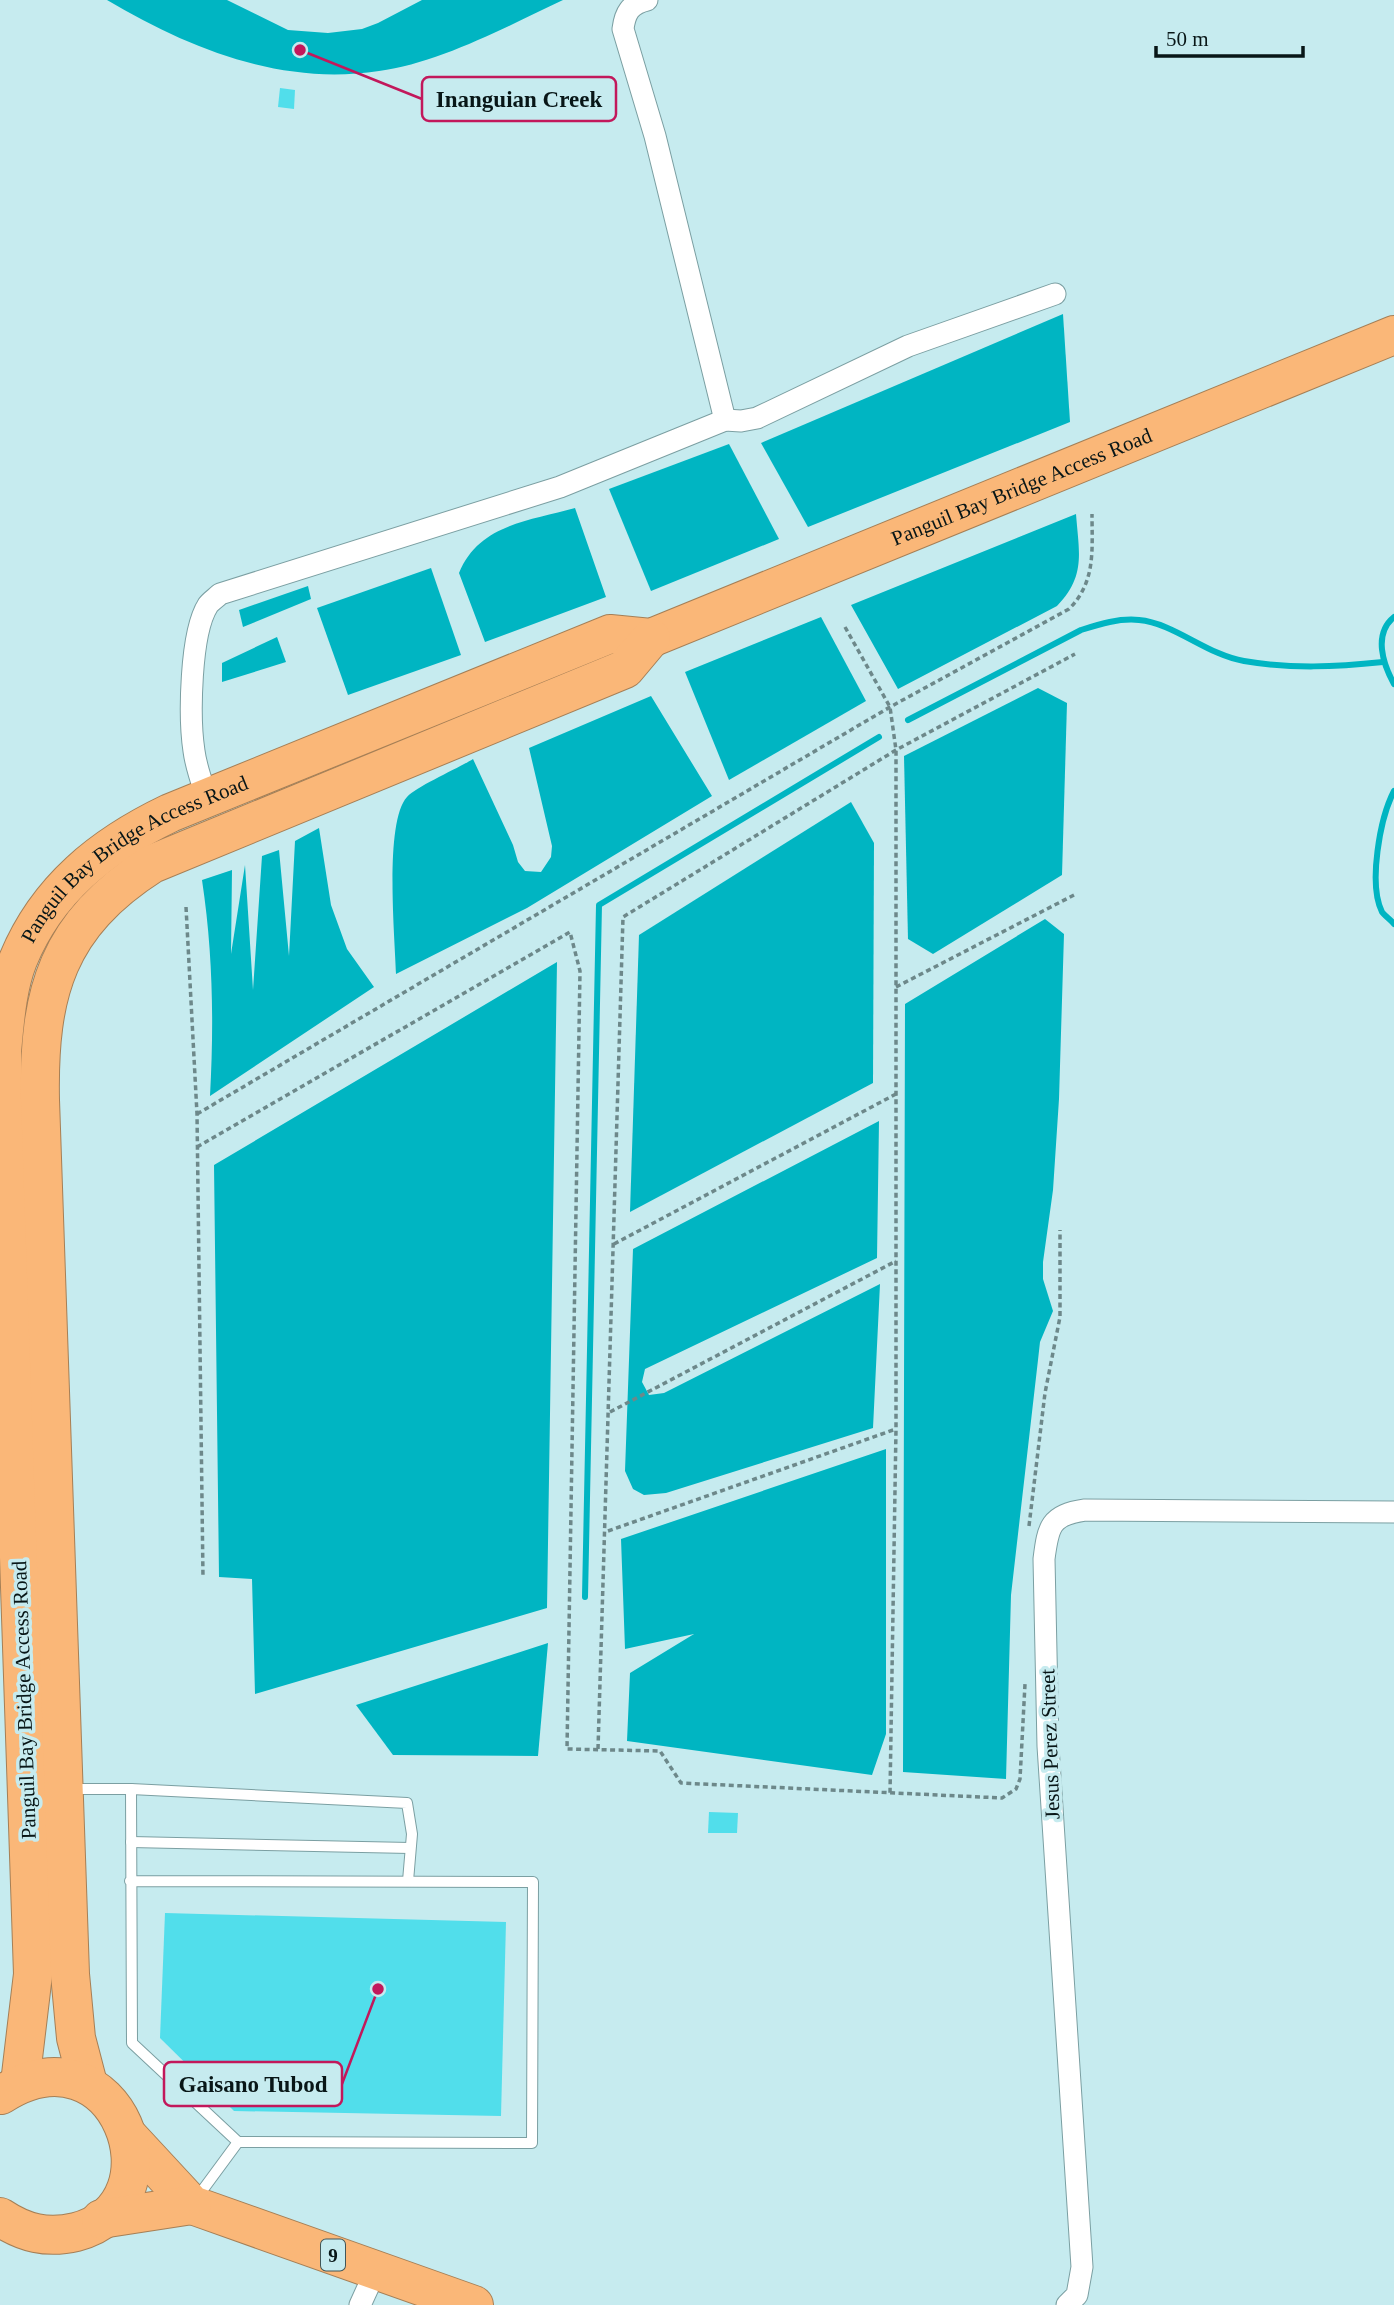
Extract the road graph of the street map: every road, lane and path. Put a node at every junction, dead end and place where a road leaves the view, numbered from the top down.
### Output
1 (647, 0) edge
2 (1055, 294) dead end
3 (1394, 335) edge
4 (724, 419) junction
5 (1092, 514) dead end
6 (845, 627) dead end
7 (651, 638) junction
8 (1075, 654) dead end
9 (891, 707) junction
10 (896, 750) junction
11 (207, 798) junction
12 (1074, 895) dead end
13 (186, 907) dead end
14 (896, 987) junction
15 (896, 1094) junction
16 (197, 1114) junction
17 (197, 1147) junction
18 (1060, 1230) dead end
19 (614, 1244) junction
20 (896, 1261) junction
21 (610, 1412) junction
22 (896, 1429) junction
23 (1394, 1512) edge
24 (1029, 1527) dead end
25 (607, 1531) junction
26 (203, 1578) dead end
27 (1025, 1677) dead end
28 (598, 1749) junction
29 (45, 1789) junction
30 (131, 1789) junction
31 (890, 1794) junction
32 (131, 1842) junction
33 (410, 1848) junction
34 (131, 1881) junction
35 (408, 1881) junction
36 (88, 2084) junction
37 (5, 2092) edge
38 (130, 2137) junction
39 (238, 2142) junction
40 (192, 2205) junction
41 (0, 2217) edge
42 (101, 2219) junction
43 (376, 2270) junction
44 (360, 2305) edge
45 (474, 2305) edge
46 (1067, 2305) edge

1 - 4 street
2 - 4 street
3 - 7 highway, Panguil Bay Bridge Access Road
4 - 11 street
5 - 9 path
6 - 9 path
7 - 11 highway, Panguil Bay Bridge Access Road
7 - 29 highway, Panguil Bay Bridge Access Road
8 - 10 path
9 - 10 path
9 - 16 path
10 - 14 path
10 - 19 path
11 - 29 highway, Panguil Bay Bridge Access Road
12 - 14 path
13 - 16 path
14 - 15 path
15 - 19 path
15 - 20 path
16 - 17 path
17 - 26 path
17 - 28 path
18 - 24 path
19 - 21 path
20 - 21 path
20 - 22 path
21 - 25 path
22 - 25 path
22 - 31 path
23 - 46 street, Jesus Perez Street
25 - 28 path
27 - 31 path
28 - 31 path
29 - 30 lane
29 - 36 highway, Panguil Bay Bridge Access Road
29 - 37 highway, Panguil Bay Bridge Access Road
30 - 32 lane
30 - 33 lane
32 - 33 lane
32 - 34 lane
33 - 35 lane
34 - 35 lane
34 - 39 lane
35 - 39 lane
36 - 37 highway, 9
36 - 38 highway, 9
38 - 40 highway, 9
38 - 42 highway, 9
39 - 40 lane
40 - 42 highway, 9
40 - 43 highway, 9
41 - 42 highway, 9
43 - 44 street
43 - 45 highway, 9

